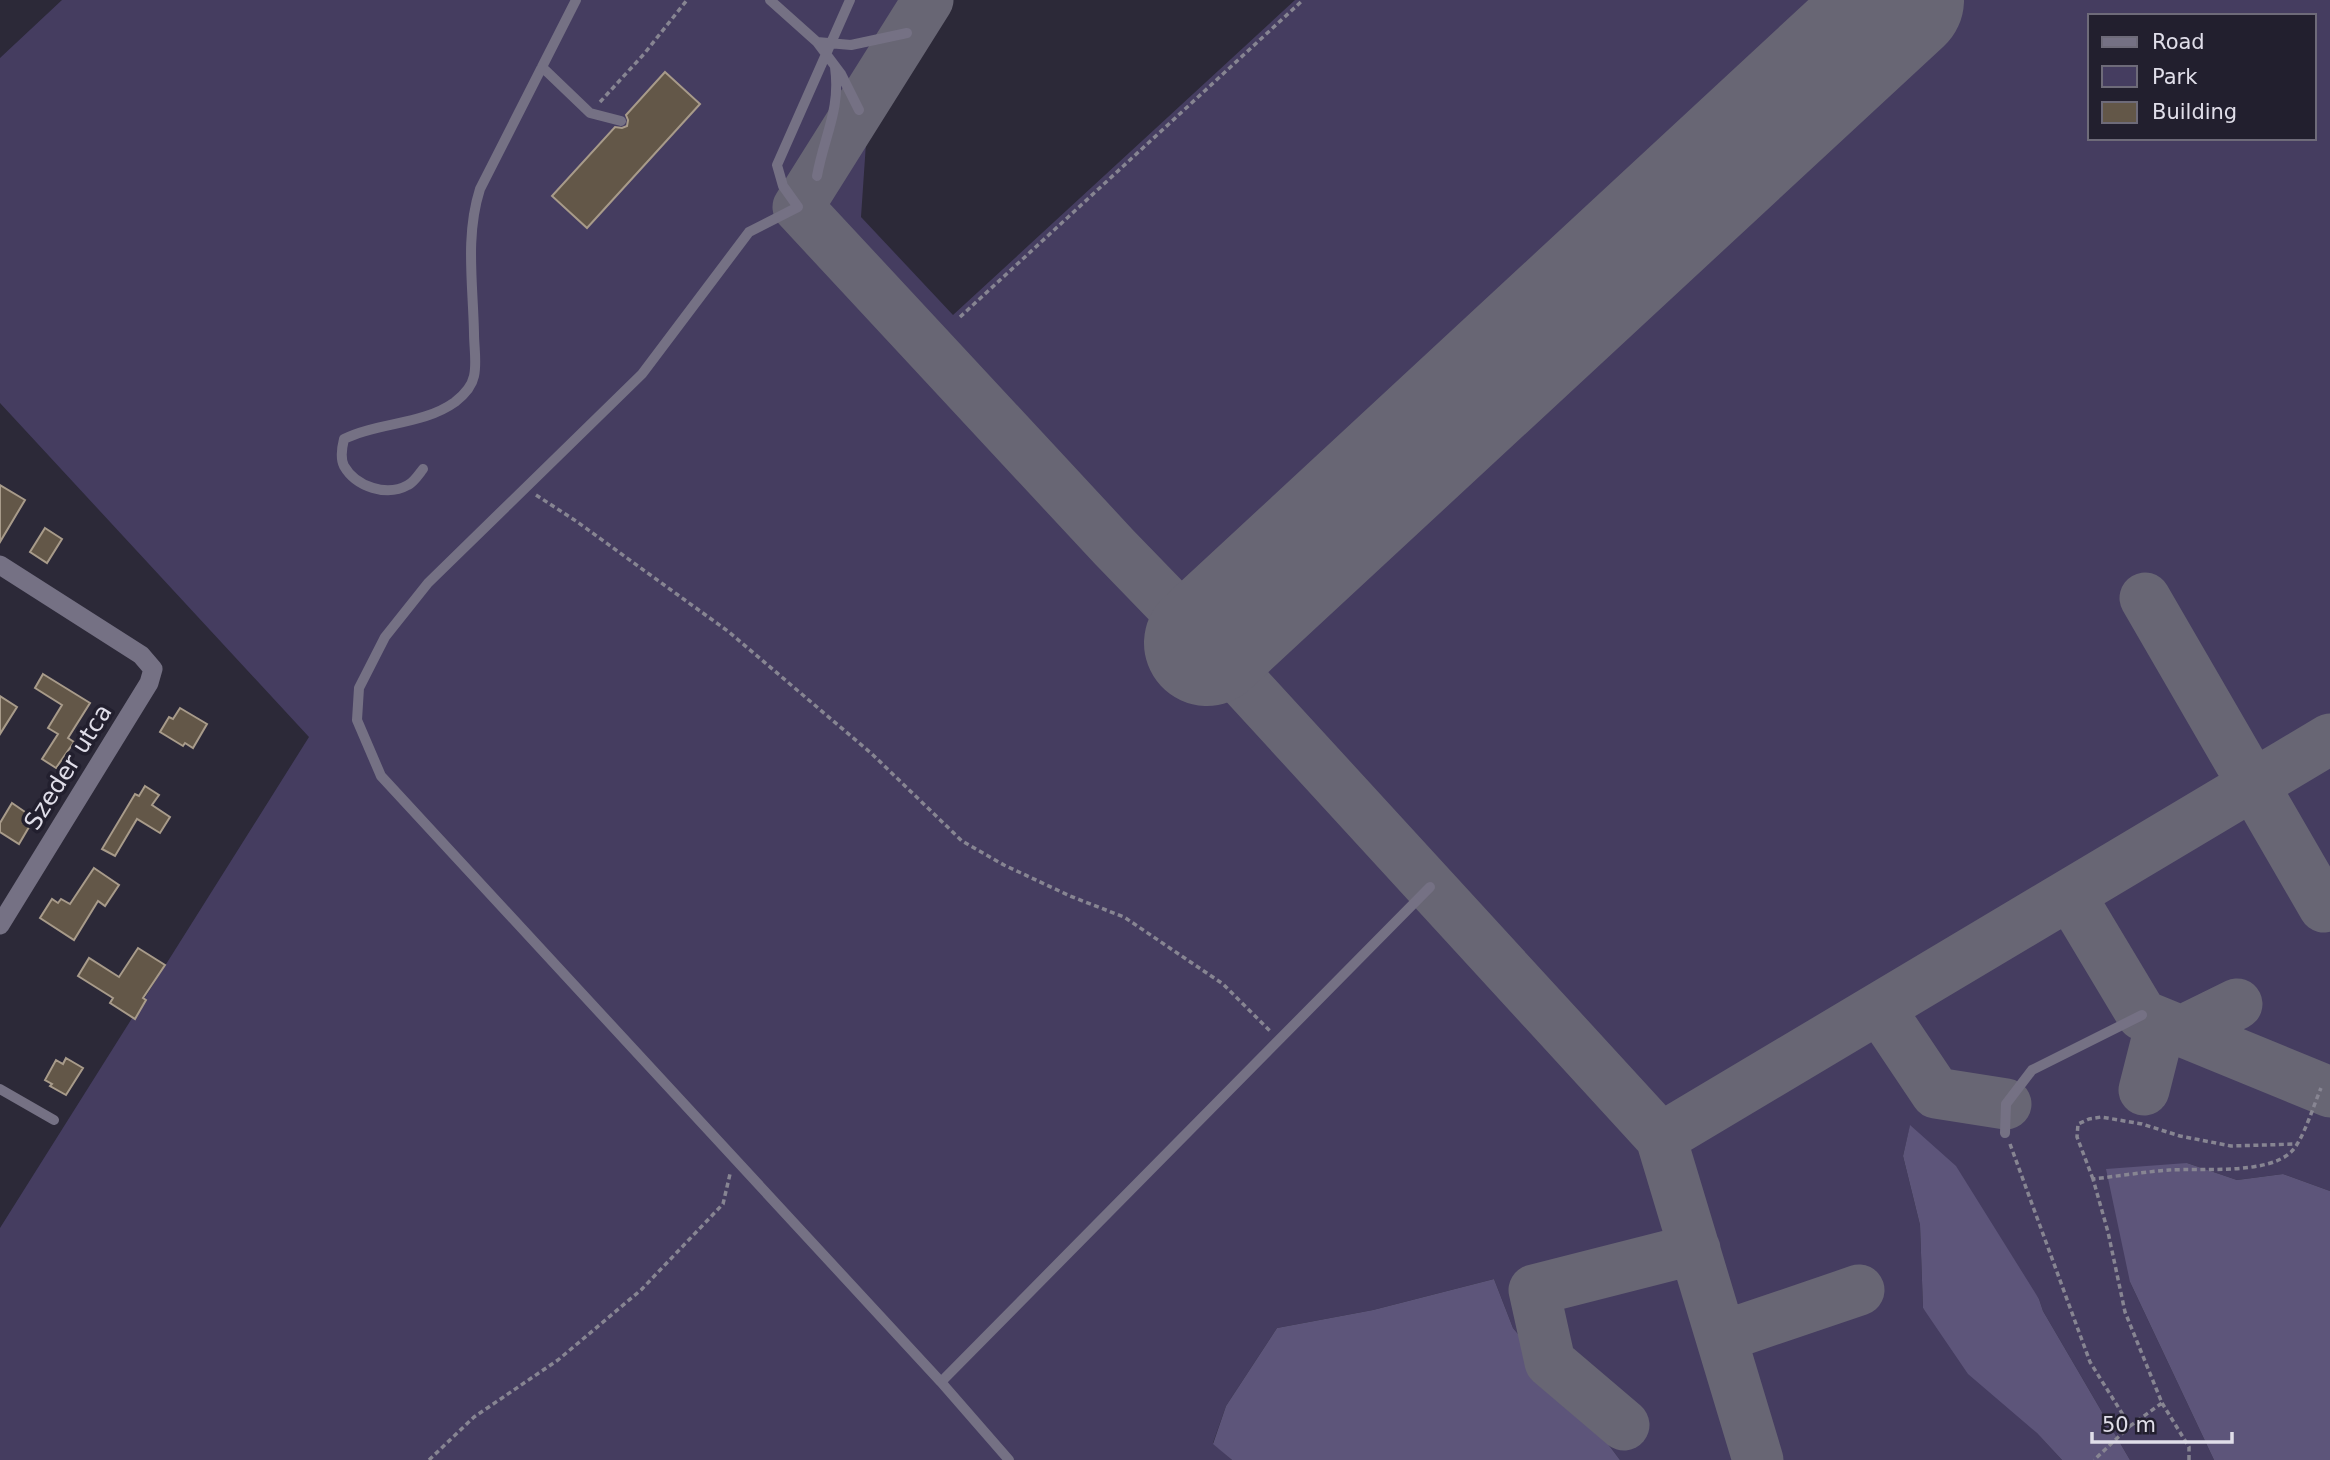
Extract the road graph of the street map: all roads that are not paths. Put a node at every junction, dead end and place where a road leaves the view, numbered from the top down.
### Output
1 (576, 0) edge
2 (770, 0) edge
3 (850, 0) edge
4 (907, 33) dead end
5 (817, 42) junction
6 (831, 44) junction
7 (825, 55) junction
8 (542, 67) junction
9 (835, 67) junction
10 (859, 110) dead end
11 (621, 121) dead end
12 (817, 176) dead end
13 (423, 469) dead end
14 (0, 565) edge
15 (1430, 887) dead end
16 (0, 925) edge
17 (2142, 1015) dead end
18 (0, 1089) edge
19 (54, 1120) dead end
20 (2005, 1133) road end
21 (941, 1382) junction
22 (1009, 1460) edge

1 - 8 lane
2 - 5 lane
3 - 6 lane
4 - 6 lane
5 - 6 lane
5 - 7 lane
6 - 7 lane
7 - 9 lane
7 - 21 lane
8 - 11 lane
8 - 13 lane
9 - 10 lane
9 - 12 lane
14 - 16 street, Szeder utca
15 - 21 lane
17 - 20 lane
18 - 19 lane
21 - 22 lane

